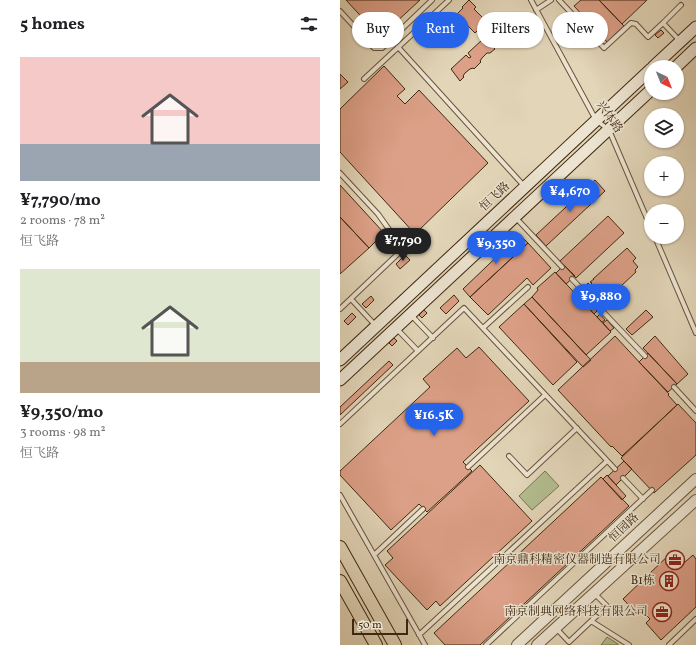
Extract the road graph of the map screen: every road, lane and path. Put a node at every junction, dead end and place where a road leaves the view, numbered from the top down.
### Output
1 (432, 0) edge
2 (449, 0) edge
3 (530, 0) edge
4 (551, 0) edge
5 (559, 0) edge
6 (681, 5) dead end
7 (536, 10) junction
8 (340, 11) edge
9 (663, 23) junction
10 (696, 27) edge
11 (404, 41) edge
12 (680, 42) junction
13 (397, 48) edge
14 (399, 48) edge
15 (696, 48) edge
16 (661, 60) edge
17 (683, 60) edge
18 (644, 75) edge
19 (364, 79) dead end
20 (644, 97) edge
21 (596, 120) junction
22 (609, 130) junction
23 (340, 173) edge
24 (525, 187) junction
25 (644, 212) edge
26 (515, 217) junction
27 (658, 244) edge
28 (562, 267) dead end
29 (572, 279) dead end
30 (528, 287) dead end
31 (350, 299) junction
32 (340, 308) edge
33 (411, 314) junction
34 (376, 326) junction
35 (396, 328) junction
36 (483, 328) junction
37 (696, 333) edge
38 (433, 338) junction
39 (418, 351) junction
40 (645, 356) dead end
41 (340, 360) edge
42 (340, 380) edge
43 (674, 387) dead end
44 (545, 395) junction
45 (696, 411) edge
46 (340, 424) edge
47 (577, 428) junction
48 (509, 456) dead end
49 (607, 461) junction
50 (468, 467) dead end
51 (615, 469) dead end
52 (623, 478) dead end
53 (696, 479) edge
54 (652, 490) dead end
55 (340, 496) edge
56 (643, 499) junction
57 (696, 500) edge
58 (423, 509) dead end
59 (340, 547) edge
60 (374, 555) junction
61 (340, 581) edge
62 (582, 584) junction
63 (593, 594) junction
64 (696, 619) edge
65 (591, 620) junction
66 (556, 628) junction
67 (420, 635) junction
68 (376, 645) edge
69 (395, 645) edge
70 (425, 645) edge
71 (486, 645) edge
72 (516, 645) edge
73 (537, 645) edge
74 (629, 645) edge
75 (669, 645) edge

1 - 8 lane
2 - 11 lane
3 - 7 lane, 兴体路
4 - 7 lane
5 - 9 lane
6 - 9 lane
7 - 21 lane, 兴体路
9 - 12 lane
10 - 12 main road, 恒飞路
12 - 16 main road, 恒飞路
13 - 19 lane
14 - 24 lane
15 - 17 main road
18 - 21 main road, 恒飞路
20 - 22 main road
21 - 22 lane, 兴体路
21 - 24 main road, 恒飞路
22 - 25 lane, 兴体路
22 - 26 main road
23 - 31 lane
24 - 34 main road, 恒飞路
26 - 28 lane
26 - 33 main road
27 - 37 lane
29 - 40 lane
30 - 36 lane
31 - 32 lane
31 - 34 lane
33 - 35 main road
33 - 38 lane
34 - 41 main road, 恒飞路
35 - 39 lane
35 - 42 main road
36 - 38 lane
36 - 44 lane
38 - 39 lane
39 - 46 lane
43 - 45 lane
44 - 47 lane
44 - 50 lane
47 - 48 lane
47 - 49 lane
49 - 51 lane
49 - 67 lane
52 - 56 lane
53 - 62 street, 恒园路
54 - 56 lane
55 - 60 lane
56 - 71 lane
57 - 63 street
58 - 60 lane
59 - 69 main road
60 - 67 lane
61 - 68 main road
62 - 63 street
62 - 72 street, 恒园路
63 - 65 lane
63 - 66 street
64 - 75 lane
65 - 66 lane
65 - 74 lane
66 - 73 street
67 - 70 lane

